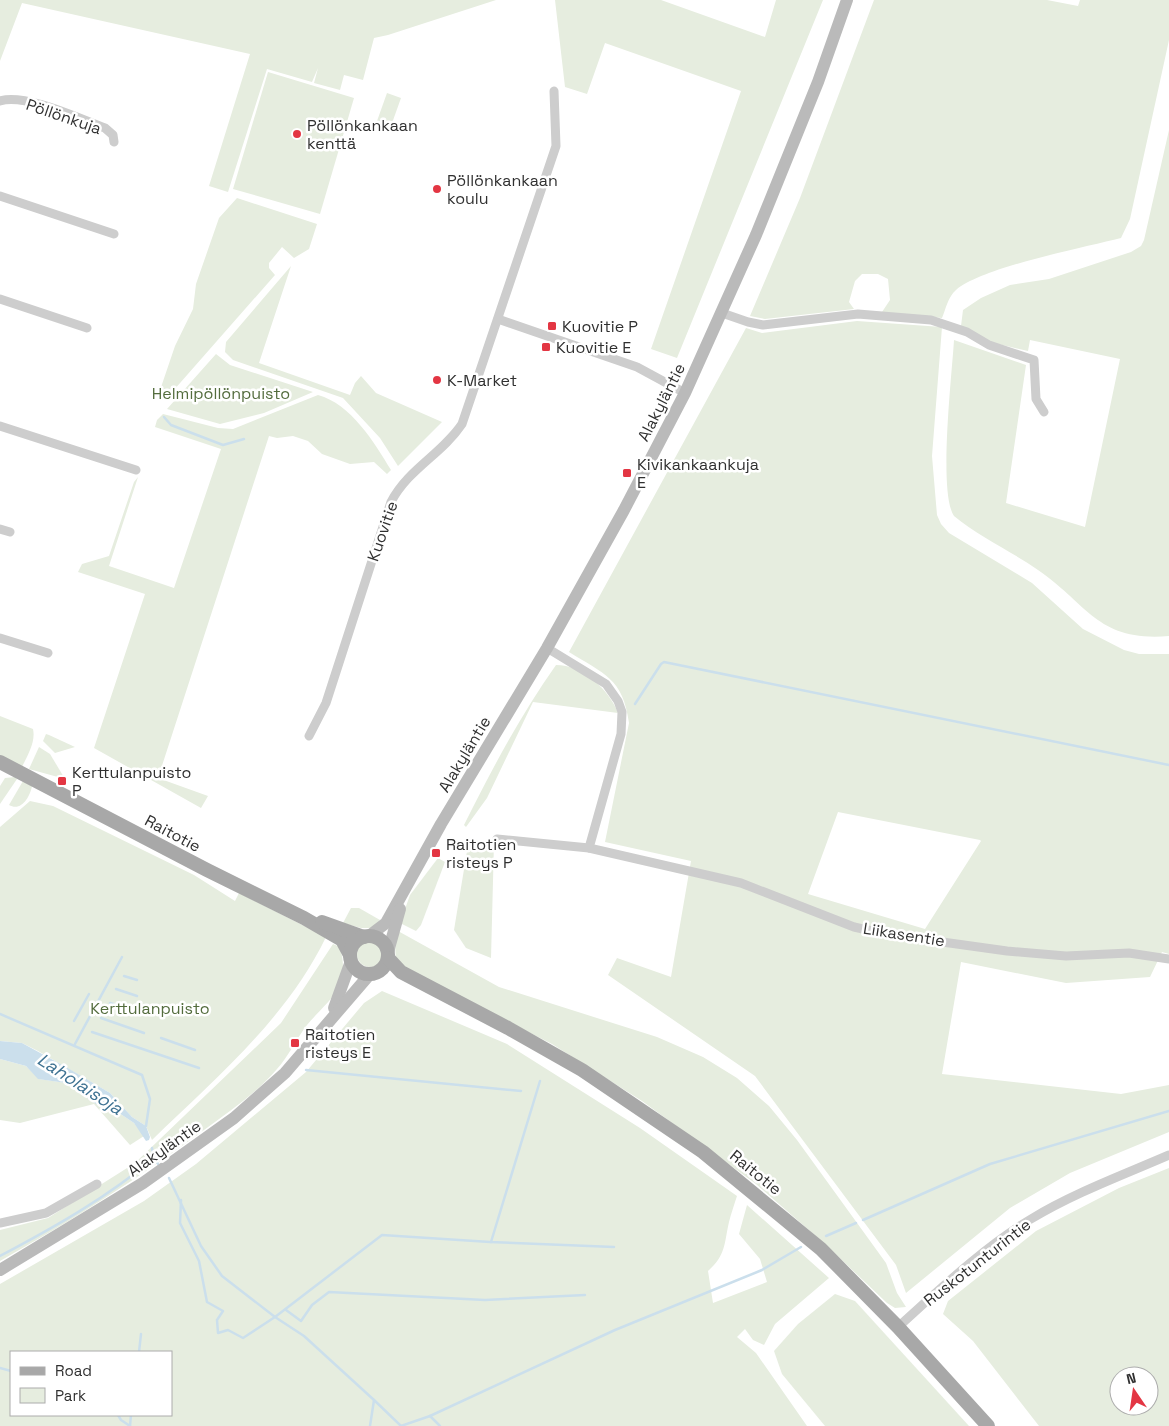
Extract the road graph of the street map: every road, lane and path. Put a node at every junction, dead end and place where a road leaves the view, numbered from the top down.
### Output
1 (847, 0) edge
2 (554, 91) dead end
3 (4, 99) edge
4 (114, 142) dead end
5 (0, 196) edge
6 (114, 234) dead end
7 (0, 299) edge
8 (722, 313) junction
9 (498, 319) junction
10 (87, 328) dead end
11 (685, 393) junction
12 (1044, 412) dead end
13 (0, 426) edge
14 (136, 470) dead end
15 (0, 528) edge
16 (10, 532) dead end
17 (0, 638) edge
18 (547, 648) junction
19 (48, 653) dead end
20 (309, 736) dead end
21 (0, 762) edge
22 (497, 839) dead end
23 (590, 848) junction
24 (413, 874) junction
25 (304, 918) junction
26 (366, 936) junction
27 (388, 955) junction
28 (351, 958) junction
29 (1169, 959) edge
30 (373, 973) junction
31 (457, 1001) junction
32 (325, 1026) junction
33 (1169, 1155) edge
34 (97, 1184) dead end
35 (0, 1223) edge
36 (0, 1270) edge
37 (898, 1327) junction
38 (988, 1426) edge

1 - 8 main road, Alakyläntie
2 - 9 street, Kuovitie
3 - 4 street, Pöllönkuja
5 - 6 street
7 - 10 street
8 - 11 main road, Alakyläntie
8 - 12 street
9 - 11 street
9 - 20 street, Kuovitie
11 - 18 main road, Alakyläntie
13 - 14 street
15 - 16 street
17 - 19 street
18 - 23 street
18 - 24 main road, Alakyläntie
21 - 25 main road, Raitotie
22 - 23 street, Liikasentie
23 - 29 street, Liikasentie
24 - 26 main road, Alakyläntie
24 - 27 main road, Alakyläntie
25 - 26 main road, Raitotie
25 - 28 main road, Raitotie
26 - 27 main road
26 - 28 main road
27 - 30 main road
27 - 31 main road, Raitotie
28 - 30 main road
28 - 32 main road, Alakyläntie
30 - 31 main road, Raitotie
30 - 32 main road, Alakyläntie
31 - 37 main road, Raitotie
32 - 36 main road, Alakyläntie
33 - 37 street, Ruskotunturintie
34 - 35 street
37 - 38 main road, Raitotie

